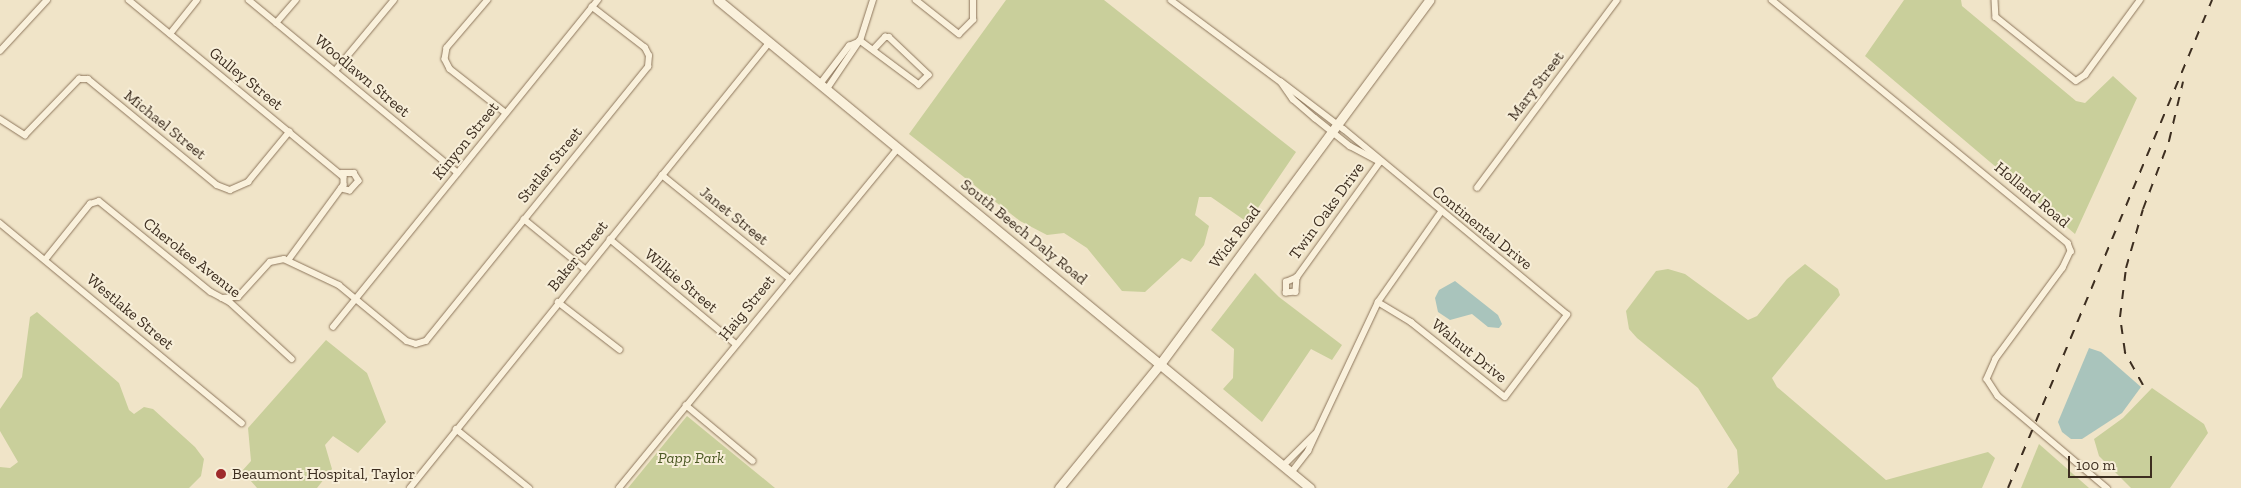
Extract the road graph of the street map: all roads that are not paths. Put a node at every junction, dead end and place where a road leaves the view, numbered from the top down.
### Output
1 (47, 0) edge
2 (129, 0) edge
3 (197, 0) edge
4 (249, 0) edge
5 (296, 0) edge
6 (394, 0) edge
7 (488, 0) edge
8 (598, 0) edge
9 (718, 0) edge
10 (873, 0) edge
11 (916, 0) edge
12 (973, 0) edge
13 (1171, 0) edge
14 (1429, 0) edge
15 (1617, 0) edge
16 (1772, 0) edge
17 (1995, 0) edge
18 (2140, 0) edge
19 (592, 7) junction
20 (276, 23) junction
21 (170, 34) junction
22 (860, 40) junction
23 (769, 43) junction
24 (873, 50) junction
25 (0, 51) edge
26 (335, 71) junction
27 (824, 87) junction
28 (506, 113) junction
29 (0, 119) edge
30 (1335, 128) junction
31 (289, 132) junction
32 (898, 148) junction
33 (1380, 162) junction
34 (341, 173) junction
35 (458, 173) junction
36 (662, 175) junction
37 (341, 188) junction
38 (1477, 188) dead end
39 (1441, 212) junction
40 (524, 219) junction
41 (0, 223) edge
42 (610, 239) junction
43 (44, 260) junction
44 (289, 260) junction
45 (585, 269) junction
46 (1297, 277) dead end
47 (789, 278) junction
48 (222, 298) junction
49 (356, 299) junction
50 (558, 302) junction
51 (1378, 302) junction
52 (1567, 315) joint
53 (333, 327) dead end
54 (735, 343) junction
55 (620, 350) dead end
56 (292, 359) dead end
57 (1160, 364) junction
58 (686, 406) junction
59 (242, 423) dead end
60 (456, 429) junction
61 (1317, 433) junction
62 (753, 461) dead end
63 (1283, 466) junction
64 (1291, 473) junction
65 (410, 488) edge
66 (529, 488) edge
67 (619, 488) edge
68 (1059, 488) edge
69 (1310, 488) edge
70 (2107, 488) edge

1 - 25 street
2 - 21 street, Gulley Street
3 - 21 street
4 - 20 street, Woodlawn Street
5 - 20 street
6 - 26 street
7 - 28 street
8 - 19 street, Kinyon Street
9 - 23 street, South Beech Daly Road
10 - 22 street
11 - 12 street
13 - 30 street, Continental Drive
14 - 30 street, Wick Road
15 - 38 street, Mary Street
16 - 70 street, Holland Road
17 - 18 street
19 - 28 street, Kinyon Street
19 - 40 street, Statler Street
20 - 26 street, Woodlawn Street
21 - 31 street, Gulley Street
22 - 24 street
22 - 27 street
22 - 27 street
23 - 27 street, South Beech Daly Road
23 - 36 street, Baker Street
24 - 24 street
26 - 35 street, Woodlawn Street
27 - 32 street, South Beech Daly Road
28 - 35 street, Kinyon Street
29 - 31 street, Michael Street
30 - 33 street, Continental Drive
30 - 57 street, Wick Road
31 - 34 street, Gulley Street
32 - 47 street, Haig Street
32 - 57 street, South Beech Daly Road
33 - 39 street, Continental Drive
33 - 46 street, Twin Oaks Drive
34 - 37 street, Gulley Street
34 - 37 street
35 - 49 street, Kinyon Street
36 - 42 street, Baker Street
36 - 47 street, Janet Street
37 - 44 street
39 - 51 street
39 - 52 street, Continental Drive
40 - 45 street
40 - 49 street, Statler Street
41 - 43 street, Westlake Street
42 - 45 street, Baker Street
42 - 54 street, Wilkie Street
43 - 48 street, Cherokee Avenue
43 - 59 street, Westlake Street
44 - 48 street
44 - 49 street
45 - 50 street, Baker Street
47 - 54 street, Haig Street
48 - 56 street, Cherokee Avenue
49 - 53 street, Kinyon Street
50 - 55 street
50 - 60 street, Baker Street
51 - 52 street, Walnut Drive
51 - 61 street
54 - 58 street, Haig Street
57 - 63 street, South Beech Daly Road
57 - 68 street, Wick Road
58 - 62 street
58 - 67 street, Haig Street
60 - 65 street, Baker Street
60 - 66 street
61 - 63 street
61 - 64 street
63 - 64 street, South Beech Daly Road
64 - 69 street, South Beech Daly Road

